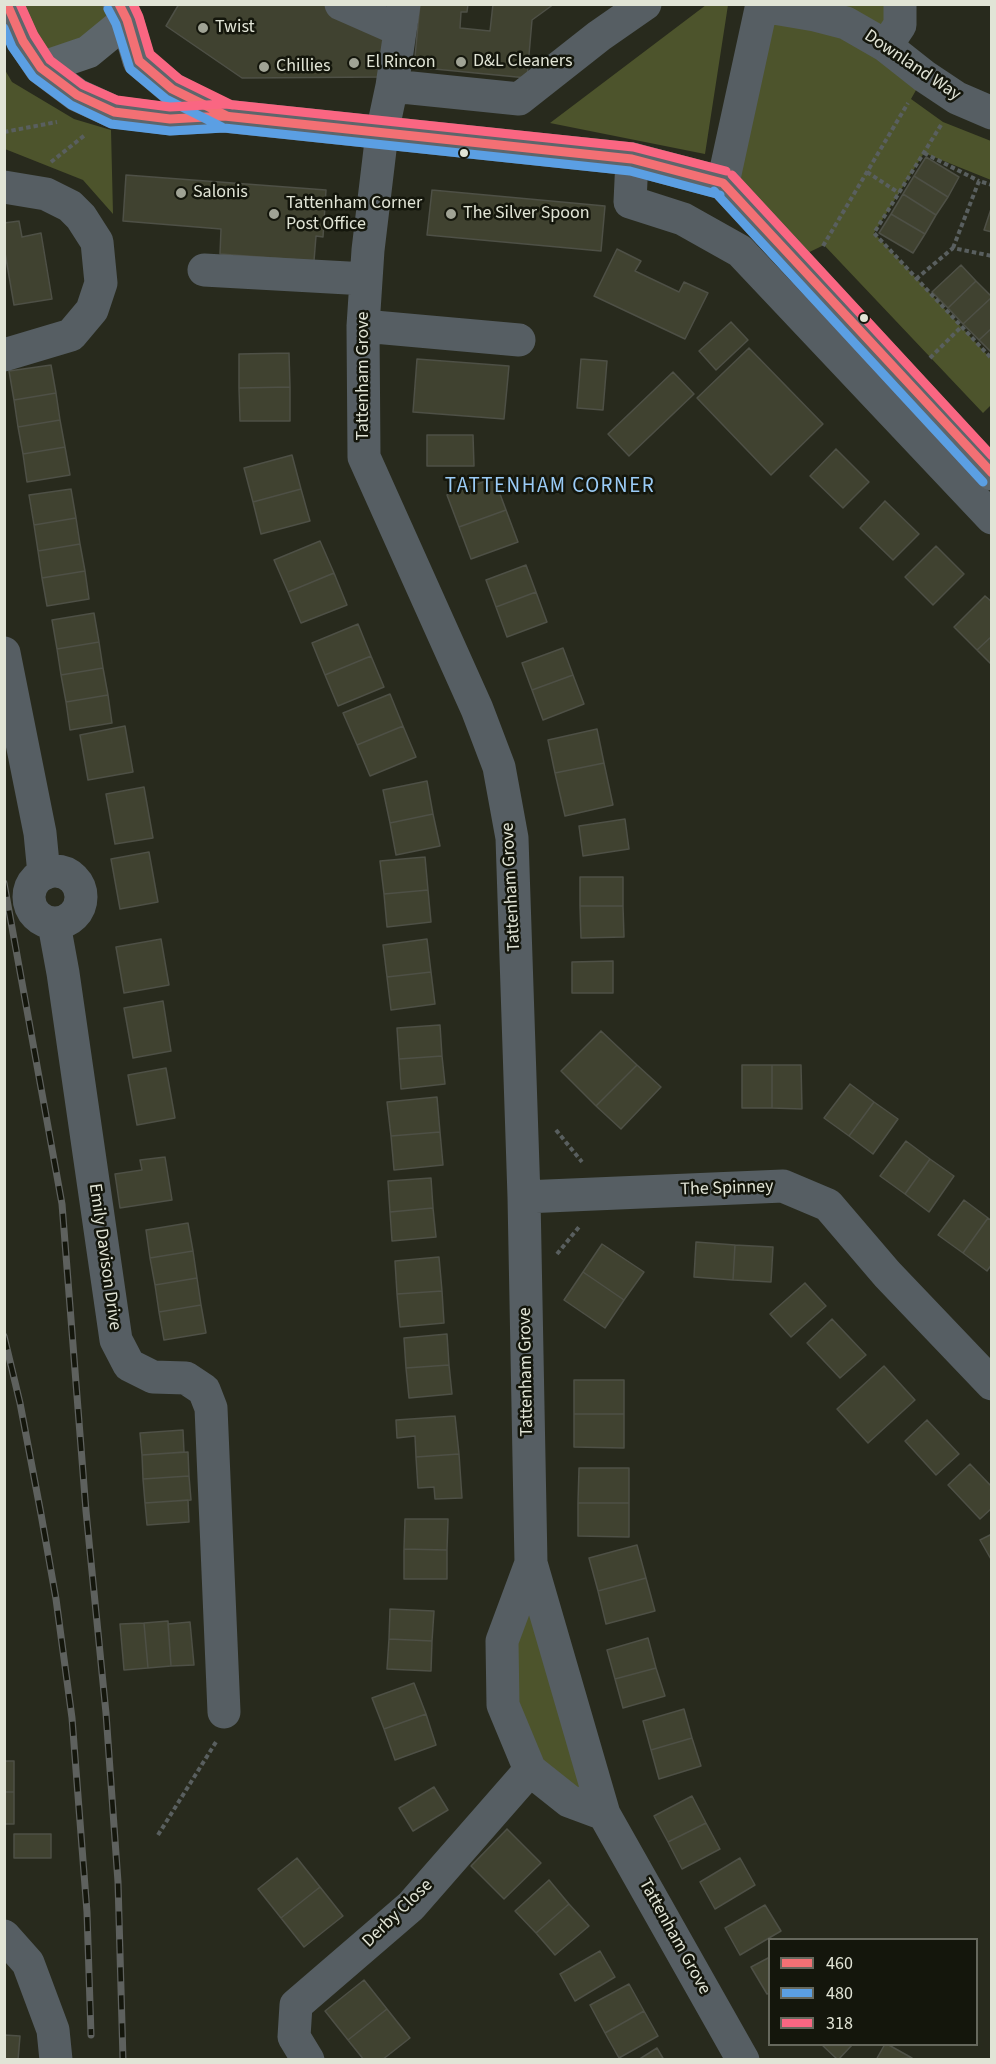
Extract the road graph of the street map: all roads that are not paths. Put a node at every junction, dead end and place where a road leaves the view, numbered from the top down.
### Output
1 (341, 4) edge
2 (645, 4) edge
3 (900, 4) edge
4 (762, 5) edge
5 (8, 12) edge
6 (123, 12) edge
7 (402, 17) edge
8 (886, 46) junction
9 (41, 68) junction
10 (392, 86) junction
11 (992, 113) edge
12 (224, 116) junction
13 (382, 133) junction
14 (632, 159) junction
15 (723, 183) junction
16 (11, 188) edge
17 (204, 270) dead end
18 (366, 279) junction
19 (363, 326) junction
20 (519, 340) dead end
21 (4, 355) edge
22 (992, 474) edge
23 (992, 518) edge
24 (4, 653) edge
25 (524, 1197) junction
26 (992, 1384) edge
27 (531, 1563) junction
28 (224, 1712) road end
29 (530, 1770) junction
30 (604, 1814) junction
31 (4, 1936) edge
32 (56, 2060) edge
33 (308, 2060) edge
34 (743, 2060) edge

1 - 7 street
2 - 10 street
3 - 8 street
4 - 8 street, Downland Way
4 - 15 street
5 - 9 main road
6 - 9 main road
6 - 12 main road
7 - 10 street, Tattenham Grove
8 - 11 street, Downland Way
9 - 12 main road
10 - 13 street, Tattenham Grove
12 - 13 main road
13 - 14 main road
13 - 18 street, Tattenham Grove
14 - 15 main road
14 - 23 street
15 - 22 main road
16 - 21 street
17 - 18 street
18 - 19 street, Tattenham Grove
19 - 20 street
19 - 25 street, Tattenham Grove
24 - 28 street, Emily Davison Drive
25 - 26 street, The Spinney
25 - 27 street, Tattenham Grove
27 - 29 street, Tattenham Grove
27 - 30 street, Tattenham Grove
29 - 30 street, Tattenham Grove
29 - 33 street, Derby Close
30 - 34 street, Tattenham Grove
31 - 32 street

